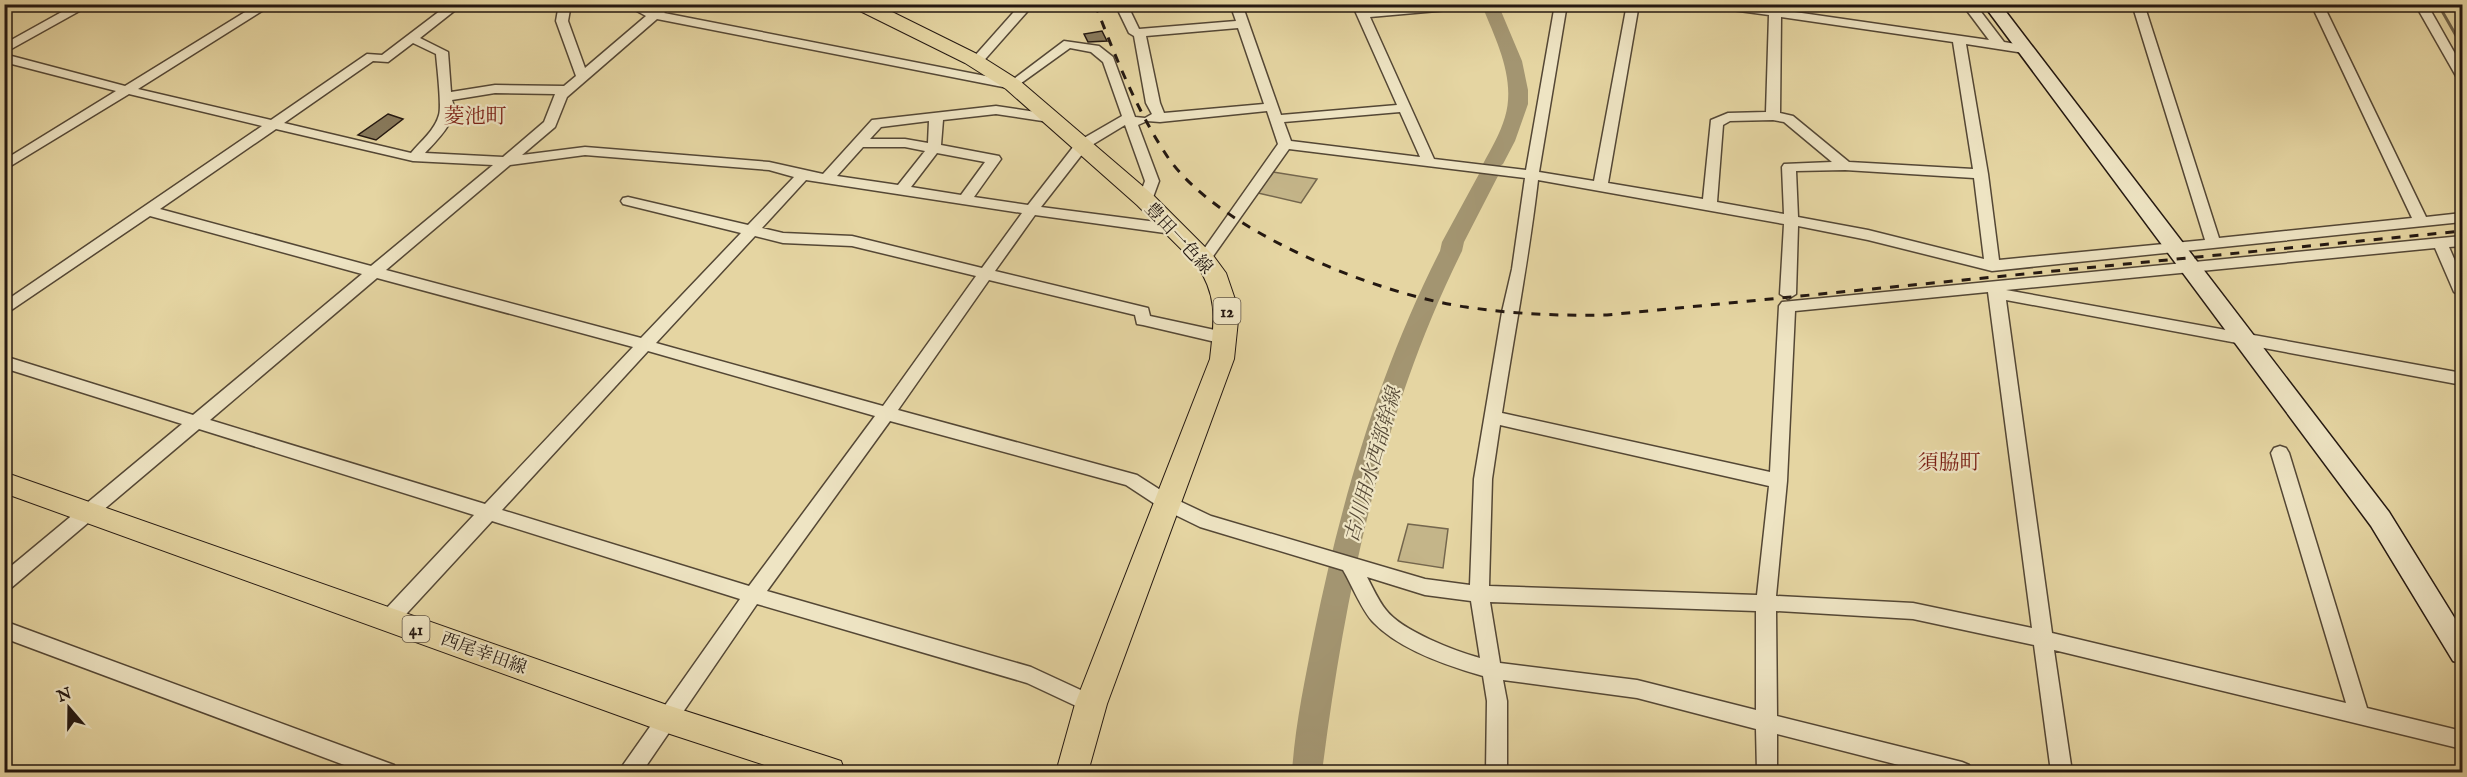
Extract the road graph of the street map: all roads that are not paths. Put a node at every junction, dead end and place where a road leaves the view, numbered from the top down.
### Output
1 (86, 4) edge
2 (267, 4) edge
3 (457, 4) edge
4 (565, 4) edge
5 (630, 4) edge
6 (667, 4) edge
7 (861, 4) edge
8 (1028, 4) edge
9 (1121, 4) edge
10 (1236, 4) edge
11 (1471, 4) edge
12 (1561, 4) edge
13 (1633, 4) edge
14 (1717, 4) edge
15 (1968, 4) edge
16 (1991, 4) edge
17 (2138, 4) edge
18 (2317, 4) edge
19 (2421, 4) edge
20 (1360, 9) edge
21 (1775, 9) edge
22 (655, 15) junction
23 (1241, 24) junction
24 (1139, 33) junction
25 (413, 39) junction
26 (1959, 40) junction
27 (2000, 46) junction
28 (4, 49) edge
29 (2024, 49) junction
30 (4, 58) edge
31 (976, 62) junction
32 (582, 76) junction
33 (2463, 76) edge
34 (1013, 85) junction
35 (127, 90) junction
36 (565, 90) junction
37 (445, 97) junction
38 (1404, 108) junction
39 (1274, 113) junction
40 (1773, 116) junction
41 (936, 118) junction
42 (1048, 118) junction
43 (1145, 119) junction
44 (274, 124) junction
45 (859, 143) junction
46 (1285, 144) junction
47 (1082, 145) junction
48 (933, 148) junction
49 (415, 158) junction
50 (1428, 160) junction
51 (507, 161) junction
52 (4, 165) edge
53 (1845, 166) junction
54 (1981, 174) junction
55 (803, 175) junction
56 (1532, 175) junction
57 (827, 178) junction
58 (1600, 186) junction
59 (902, 190) junction
60 (965, 200) junction
61 (1145, 200) junction
62 (628, 201) dead end
63 (1710, 205) junction
64 (1031, 210) junction
65 (149, 211) junction
66 (2463, 218) edge
67 (1791, 221) junction
68 (2421, 222) junction
69 (1172, 229) junction
70 (752, 230) junction
71 (2463, 241) edge
72 (2213, 243) junction
73 (2440, 244) junction
74 (2175, 247) junction
75 (1204, 259) junction
76 (1992, 266) junction
77 (2191, 268) junction
78 (374, 272) junction
79 (986, 273) junction
80 (1993, 291) junction
81 (2463, 292) edge
82 (1788, 294) dead end
83 (4, 310) edge
84 (1224, 338) junction
85 (2246, 339) junction
86 (645, 345) junction
87 (4, 362) edge
88 (2463, 379) edge
89 (886, 413) junction
90 (1493, 417) junction
91 (195, 421) junction
92 (2280, 453) dead end
93 (1778, 481) junction
94 (4, 482) edge
95 (1167, 503) junction
96 (88, 512) junction
97 (490, 512) junction
98 (1350, 564) junction
99 (4, 583) edge
100 (1479, 594) junction
101 (753, 595) junction
102 (1766, 603) junction
103 (389, 619) junction
104 (4, 629) edge
105 (2043, 639) junction
106 (2463, 652) edge
107 (1491, 670) junction
108 (1091, 704) junction
109 (2359, 714) junction
110 (668, 719) junction
111 (1768, 723) junction
112 (2463, 740) edge
113 (387, 772) edge
114 (630, 772) edge
115 (829, 772) edge
116 (1072, 772) edge
117 (1496, 772) edge
118 (1767, 772) edge
119 (1962, 772) edge
120 (2061, 772) edge

1 - 28 street
2 - 35 street
3 - 25 street
4 - 32 street
5 - 22 street
6 - 22 street
7 - 31 main road, 豊田一色線 / 12
8 - 31 street
9 - 24 street
10 - 23 street
11 - 20 street
12 - 56 street
13 - 58 street
14 - 21 street
15 - 27 street
16 - 29 street
17 - 72 street
18 - 68 street
19 - 33 street
20 - 38 street
21 - 26 street
21 - 40 street
22 - 32 street
22 - 34 street
23 - 24 street
23 - 39 street
24 - 43 street
25 - 37 street
25 - 44 street
26 - 27 street
26 - 54 street
27 - 29 street
29 - 74 street
30 - 35 street
31 - 34 main road, 豊田一色線 / 12
32 - 36 street
34 - 42 main road, 豊田一色線 / 12
34 - 43 street
35 - 44 street
35 - 52 street
36 - 37 street
36 - 51 street
37 - 49 street
38 - 39 street
38 - 50 street
39 - 43 street
39 - 46 street
40 - 53 street
40 - 63 street
41 - 42 street
41 - 45 street
41 - 48 street
42 - 47 main road, 豊田一色線 / 12
43 - 47 street
43 - 61 street
44 - 49 street
44 - 65 street
45 - 48 street
45 - 57 street
46 - 50 street
46 - 75 street
47 - 61 main road, 豊田一色線 / 12
47 - 64 street
48 - 59 street
48 - 60 street
49 - 51 street
50 - 56 street
51 - 55 street
51 - 78 street
53 - 54 street
53 - 67 street
54 - 76 street
55 - 57 street
55 - 70 street
56 - 58 street
56 - 90 street
57 - 59 street
58 - 63 street
59 - 60 street
60 - 64 street
61 - 69 main road, 豊田一色線 / 12
62 - 70 street
63 - 67 street
64 - 69 street
64 - 79 street
65 - 78 street
65 - 83 street
66 - 68 street
67 - 76 street
67 - 82 street
68 - 72 street
69 - 75 main road, 豊田一色線 / 12
70 - 79 street
70 - 86 street
71 - 73 street
72 - 74 street
73 - 77 street
73 - 81 street
74 - 76 street
74 - 77 street
75 - 84 main road, 豊田一色線 / 12
77 - 80 street
77 - 85 street
78 - 86 street
78 - 91 street
79 - 84 street
79 - 89 street
80 - 85 street
80 - 93 street
80 - 105 street
84 - 95 main road, 豊田一色線 / 12
85 - 88 street
85 - 106 street
86 - 89 street
86 - 97 street
87 - 91 street
89 - 95 street
89 - 101 street
90 - 93 street
90 - 100 street
91 - 96 street
91 - 97 street
92 - 109 street
93 - 102 street
94 - 96 main road, 西尾幸田線 / 41
95 - 98 street
95 - 108 main road, 豊田一色線 / 12
96 - 99 street
96 - 103 main road, 西尾幸田線 / 41
97 - 101 street
97 - 103 street
98 - 100 street
98 - 107 street
100 - 102 street
100 - 107 street
101 - 108 street
101 - 110 street
102 - 105 street
102 - 111 street
103 - 110 main road, 西尾幸田線 / 41
104 - 113 street
105 - 109 street
105 - 120 street
107 - 111 street
107 - 117 street
108 - 116 main road, 豊田一色線 / 12
109 - 112 street
110 - 114 street
110 - 115 main road, 西尾幸田線 / 41
111 - 118 street
111 - 119 street

